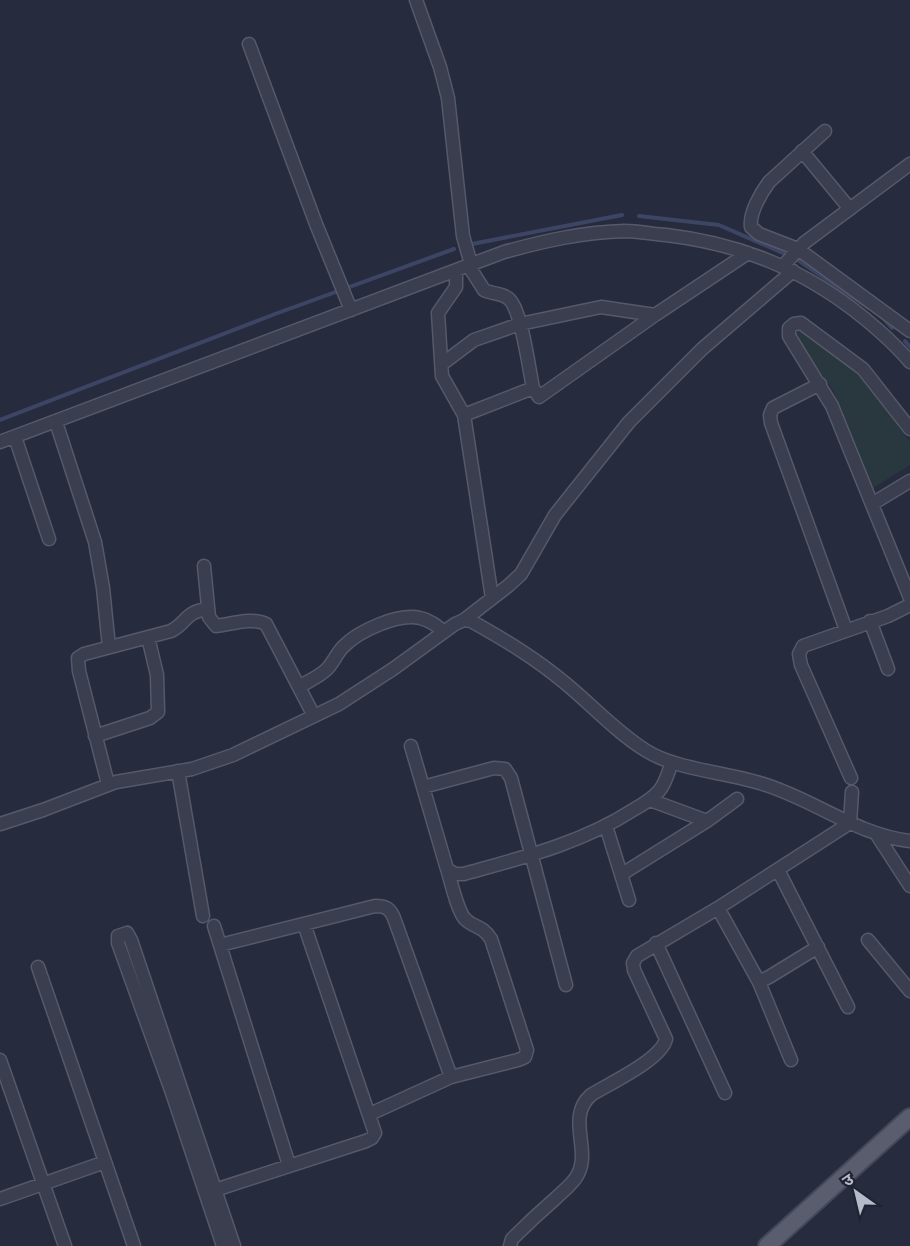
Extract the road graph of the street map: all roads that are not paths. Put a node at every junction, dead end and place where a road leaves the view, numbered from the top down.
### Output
1 (416, 0) edge
2 (249, 44) dead end
3 (825, 131) dead end
4 (802, 151) junction
5 (910, 164) edge
6 (850, 208) junction
7 (798, 249) junction
8 (748, 253) junction
9 (465, 267) junction
10 (788, 268) junction
11 (349, 304) junction
12 (655, 315) junction
13 (520, 324) junction
14 (910, 330) edge
15 (895, 344) junction
16 (910, 362) edge
17 (442, 364) junction
18 (820, 384) junction
19 (533, 388) junction
20 (464, 415) junction
21 (56, 422) junction
22 (910, 429) edge
23 (15, 437) junction
24 (0, 442) edge
25 (910, 481) edge
26 (872, 504) junction
27 (49, 538) dead end
28 (204, 566) dead end
29 (492, 598) junction
30 (910, 598) edge
31 (910, 605) edge
32 (208, 609) junction
33 (464, 620) junction
34 (870, 621) junction
35 (846, 630) junction
36 (444, 632) junction
37 (148, 637) junction
38 (109, 647) junction
39 (888, 669) dead end
40 (299, 687) junction
41 (314, 716) junction
42 (95, 736) junction
43 (411, 746) dead end
44 (672, 762) junction
45 (178, 771) junction
46 (851, 778) dead end
47 (108, 784) junction
48 (423, 787) junction
49 (852, 792) dead end
50 (737, 799) dead end
51 (650, 800) junction
52 (707, 821) junction
53 (850, 823) junction
54 (0, 824) edge
55 (606, 826) junction
56 (877, 835) junction
57 (910, 842) edge
58 (531, 855) junction
59 (447, 869) junction
60 (778, 870) junction
61 (622, 874) junction
62 (910, 886) edge
63 (629, 900) dead end
64 (718, 908) junction
65 (203, 916) dead end
66 (304, 924) junction
67 (214, 926) dead end
68 (868, 940) dead end
69 (656, 943) junction
70 (220, 945) junction
71 (818, 947) junction
72 (38, 967) dead end
73 (759, 982) junction
74 (566, 985) dead end
75 (910, 992) edge
76 (848, 1006) dead end
77 (0, 1060) edge
78 (791, 1060) dead end
79 (451, 1077) junction
80 (725, 1093) dead end
81 (370, 1114) junction
82 (910, 1117) edge
83 (105, 1162) junction
84 (290, 1165) junction
85 (43, 1185) junction
86 (210, 1191) junction
87 (0, 1199) edge
88 (65, 1246) edge
89 (134, 1246) edge
90 (224, 1246) edge
91 (234, 1246) edge
92 (510, 1246) edge
93 (767, 1246) edge

1 - 9 street
2 - 11 street
3 - 4 street
4 - 6 street
4 - 7 street
5 - 6 street
6 - 7 street
7 - 10 street
7 - 14 street
8 - 9 street
8 - 10 street
8 - 12 street
9 - 11 street
9 - 13 street
9 - 17 street
10 - 15 street
10 - 29 street
11 - 21 street
12 - 13 street
12 - 19 street
13 - 17 street
13 - 19 street
14 - 15 street
15 - 16 street
17 - 20 street
18 - 22 street
18 - 26 street
18 - 35 street
19 - 20 street
20 - 29 street
21 - 23 street
21 - 38 street
23 - 24 street
23 - 27 street
25 - 26 street
26 - 30 street
28 - 32 street
29 - 33 street
31 - 34 street
32 - 37 street
32 - 40 street
33 - 36 street
33 - 44 street
34 - 35 street
34 - 39 street
35 - 46 street
36 - 40 street
36 - 41 street
37 - 38 street
37 - 42 street
38 - 42 street
40 - 41 street
41 - 45 street
42 - 47 street
43 - 48 street
44 - 51 street
44 - 53 street
45 - 47 street
45 - 65 street
47 - 54 street
48 - 58 street
48 - 59 street
49 - 53 street
50 - 52 street
51 - 52 street
51 - 55 street
52 - 61 street
53 - 56 street
53 - 60 street
55 - 58 street
55 - 61 street
56 - 57 street
56 - 62 street
58 - 59 street
58 - 74 street
59 - 79 street
60 - 64 street
60 - 71 street
61 - 63 street
64 - 69 street
64 - 73 street
66 - 70 street
66 - 79 street
66 - 81 street
67 - 70 street
68 - 75 street
69 - 80 street
69 - 92 street
70 - 84 street
71 - 73 street
71 - 76 street
72 - 83 street
73 - 78 street
77 - 85 street
79 - 81 street
81 - 84 street
82 - 93 main road
83 - 85 street
83 - 89 street
84 - 86 street
85 - 87 street
85 - 88 street
86 - 86 street
86 - 90 street
86 - 91 street

